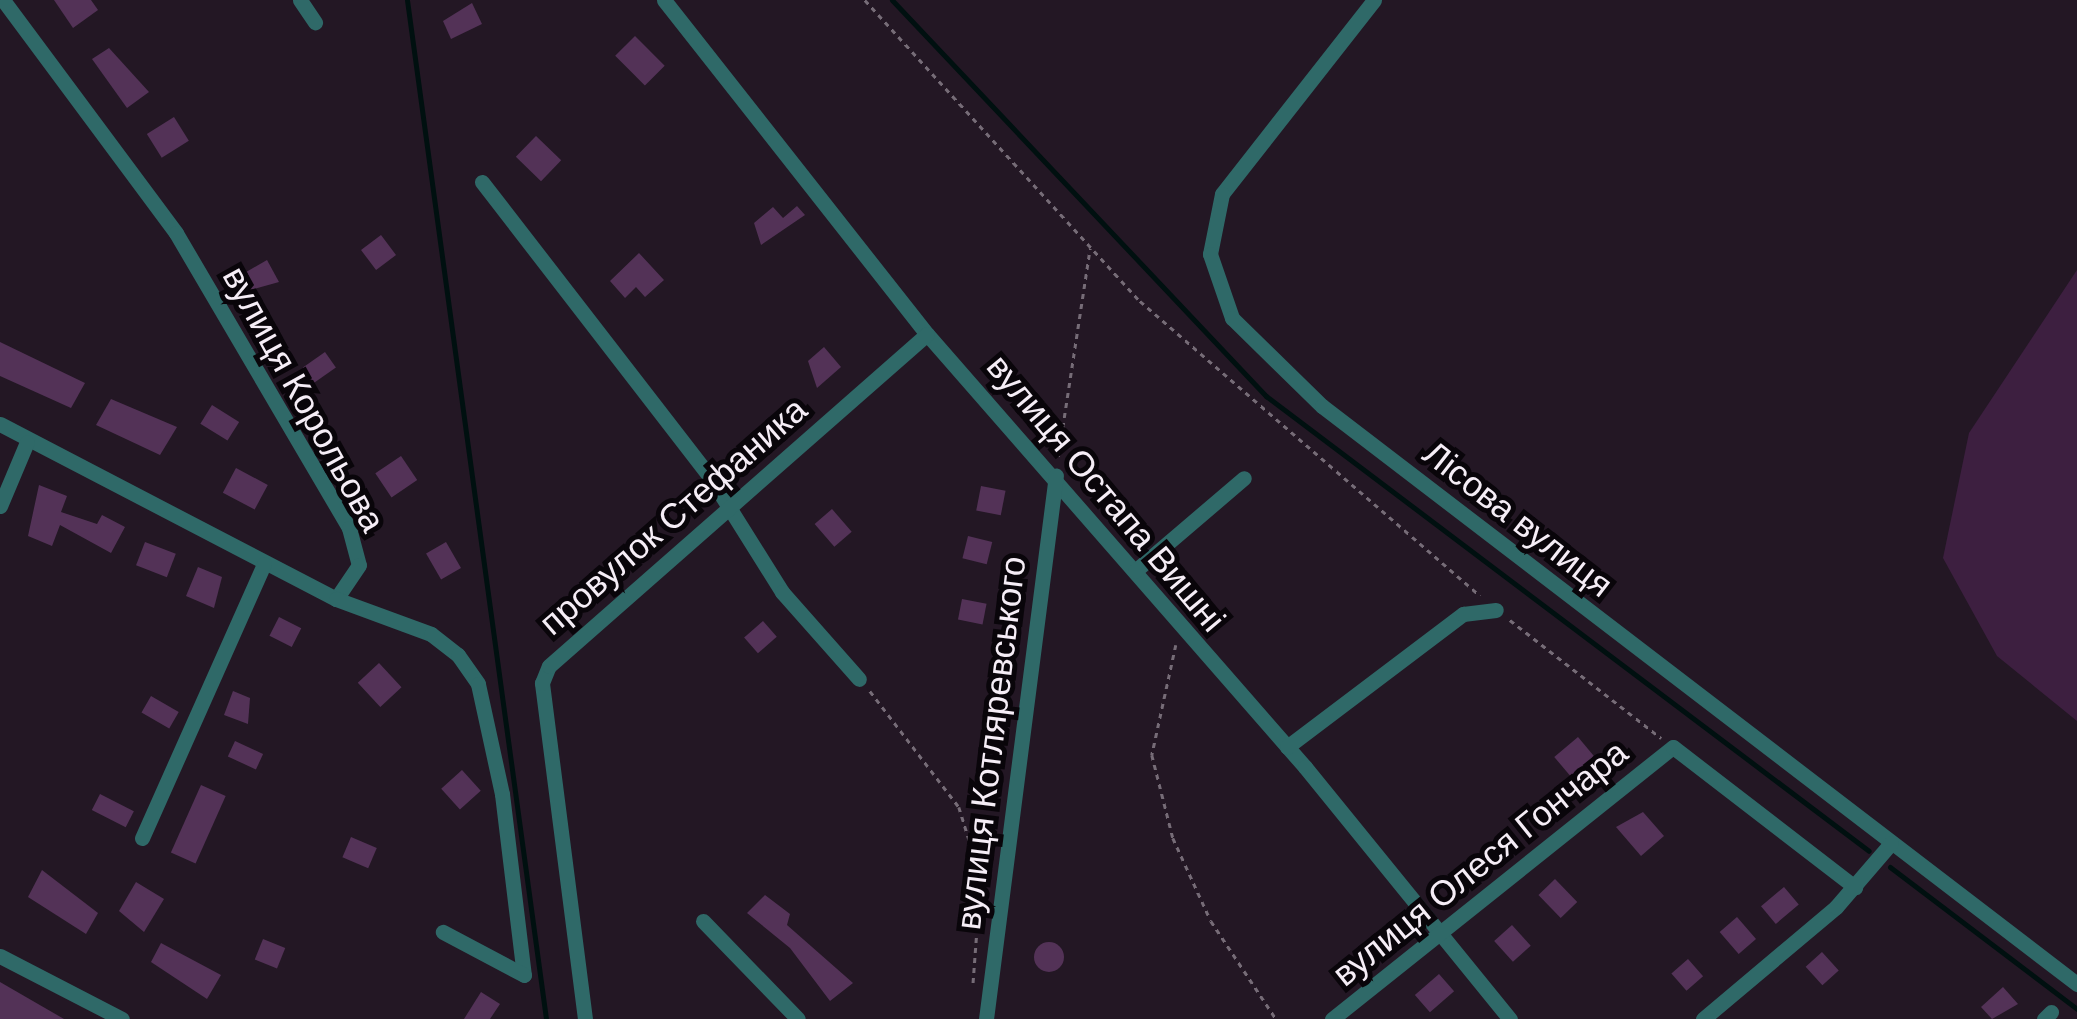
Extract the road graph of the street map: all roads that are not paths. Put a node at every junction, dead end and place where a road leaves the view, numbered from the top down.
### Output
1 (3, 0) edge
2 (300, 0) edge
3 (664, 0) edge
4 (1374, 0) edge
5 (315, 22) dead end
6 (482, 182) dead end
7 (927, 334) junction
8 (0, 424) edge
9 (27, 442) junction
10 (1056, 475) junction
11 (1244, 478) dead end
12 (0, 506) edge
13 (724, 509) junction
14 (264, 564) junction
15 (1136, 571) junction
16 (336, 598) junction
17 (1496, 610) road end
18 (858, 678) road end
19 (1287, 747) junction
20 (142, 838) dead end
21 (1892, 843) junction
22 (1855, 887) junction
23 (704, 921) dead end
24 (444, 932) dead end
25 (1439, 936) junction
26 (0, 956) edge
27 (2077, 984) edge
28 (88, 1012) edge
29 (122, 1019) edge
30 (585, 1019) edge
31 (798, 1019) edge
32 (986, 1019) edge
33 (1332, 1019) edge
34 (1510, 1019) edge
35 (1702, 1019) edge

1 - 16 street, вулиця Корольова
2 - 5 street
3 - 7 street, вулиця Остапа Вишні
4 - 21 street, Лісова вулиця
6 - 13 street
7 - 10 street, вулиця Остапа Вишні
7 - 13 street, провулок Стефаника
8 - 9 street
9 - 12 street
9 - 14 street
10 - 15 street, вулиця Остапа Вишні
10 - 32 street, вулиця Котляревського
11 - 15 street
13 - 18 street
13 - 30 street, провулок Стефаника
14 - 16 street
14 - 20 street
15 - 19 street, вулиця Остапа Вишні
16 - 24 street
17 - 19 street
19 - 25 street, вулиця Остапа Вишні
21 - 22 street
21 - 27 street, Лісова вулиця
22 - 25 street, вулиця Олеся Гончара
22 - 35 street
23 - 31 street
25 - 33 street, вулиця Олеся Гончара
25 - 34 street, вулиця Остапа Вишні
26 - 28 street
28 - 29 street

